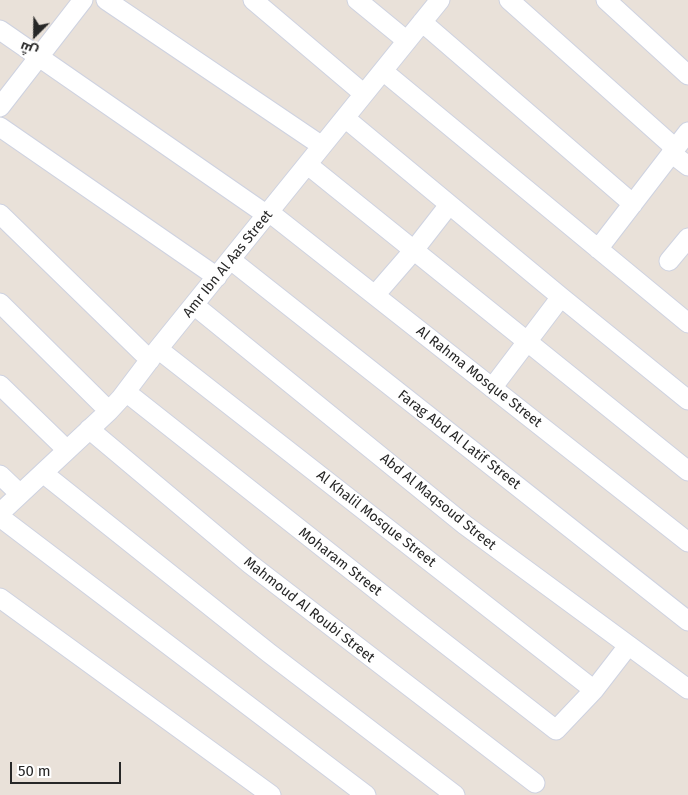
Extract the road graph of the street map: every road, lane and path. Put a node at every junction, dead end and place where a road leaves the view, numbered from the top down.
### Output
1 (83, 0) edge
2 (106, 0) edge
3 (253, 0) edge
4 (357, 0) edge
5 (440, 0) edge
6 (509, 0) edge
7 (606, 0) edge
8 (422, 22) junction
9 (0, 30) edge
10 (407, 41) junction
11 (39, 57) junction
12 (383, 71) junction
13 (688, 75) edge
14 (364, 94) junction
15 (0, 107) edge
16 (345, 118) junction
17 (0, 127) edge
18 (688, 132) edge
19 (322, 146) junction
20 (673, 151) junction
21 (308, 164) junction
22 (688, 166) edge
23 (633, 204) junction
24 (449, 205) junction
25 (0, 214) edge
26 (268, 214) junction
27 (687, 242) edge
28 (598, 249) junction
29 (414, 250) junction
30 (231, 260) junction
31 (669, 261) dead end
32 (217, 277) junction
33 (374, 295) junction
34 (561, 297) junction
35 (0, 302) edge
36 (194, 305) junction
37 (688, 323) edge
38 (527, 341) junction
39 (154, 354) junction
40 (0, 385) edge
41 (492, 388) junction
42 (126, 392) junction
43 (688, 400) edge
44 (109, 411) junction
45 (89, 429) junction
46 (67, 450) junction
47 (688, 471) edge
48 (43, 473) junction
49 (0, 475) edge
50 (20, 494) junction
51 (0, 513) edge
52 (0, 517) edge
53 (688, 542) edge
54 (0, 598) edge
55 (688, 621) edge
56 (628, 646) junction
57 (594, 690) junction
58 (688, 690) edge
59 (535, 783) dead end
60 (271, 795) edge
61 (366, 795) edge
62 (455, 795) edge

1 - 11 street
2 - 19 street
3 - 14 street
4 - 10 street
5 - 8 street, Amr Ibn Al Aas Street
6 - 20 street
7 - 13 street
8 - 10 street, Amr Ibn Al Aas Street
8 - 23 street
9 - 11 street, Al Rahma Mosque Street
10 - 12 street, Amr Ibn Al Aas Street
11 - 15 street
11 - 26 street, Al Rahma Mosque Street
12 - 14 street, Amr Ibn Al Aas Street
12 - 28 street
14 - 16 street, Amr Ibn Al Aas Street
16 - 19 street, Amr Ibn Al Aas Street
16 - 24 street
17 - 32 street
18 - 20 street
19 - 21 street, Amr Ibn Al Aas Street
20 - 22 street
20 - 23 street
21 - 26 street, Amr Ibn Al Aas Street
21 - 29 street
23 - 28 street
24 - 29 street
24 - 34 street
25 - 39 street, Al Khalil Mosque Street
26 - 30 street, Amr Ibn Al Aas Street
26 - 33 street, Al Rahma Mosque Street
27 - 31 street
28 - 37 street
29 - 33 street
29 - 38 street
30 - 32 street, Amr Ibn Al Aas Street
30 - 55 street, Farag Abd Al Latif Street
32 - 36 street, Amr Ibn Al Aas Street
33 - 41 street, Al Rahma Mosque Street
34 - 38 street
34 - 43 street
35 - 44 street
36 - 39 street, Amr Ibn Al Aas Street
36 - 56 street, Abd Al Maqsoud Street
38 - 41 street
38 - 47 street
39 - 42 street, Amr Ibn Al Aas Street
39 - 57 street, Al Khalil Mosque Street
40 - 46 street
41 - 53 street, Al Rahma Mosque Street
42 - 44 street, Amr Ibn Al Aas Street
42 - 57 street, Moharam Street
44 - 45 street, Amr Ibn Al Aas Street
45 - 46 street, Amr Ibn Al Aas Street
45 - 59 street, Mahmoud Al Roubi Street
46 - 48 street, Amr Ibn Al Aas Street
48 - 50 street, Amr Ibn Al Aas Street
48 - 62 street
49 - 50 street
50 - 51 street, Amr Ibn Al Aas Street
52 - 61 street
54 - 60 street
56 - 57 street
56 - 58 street, Abd Al Maqsoud Street

